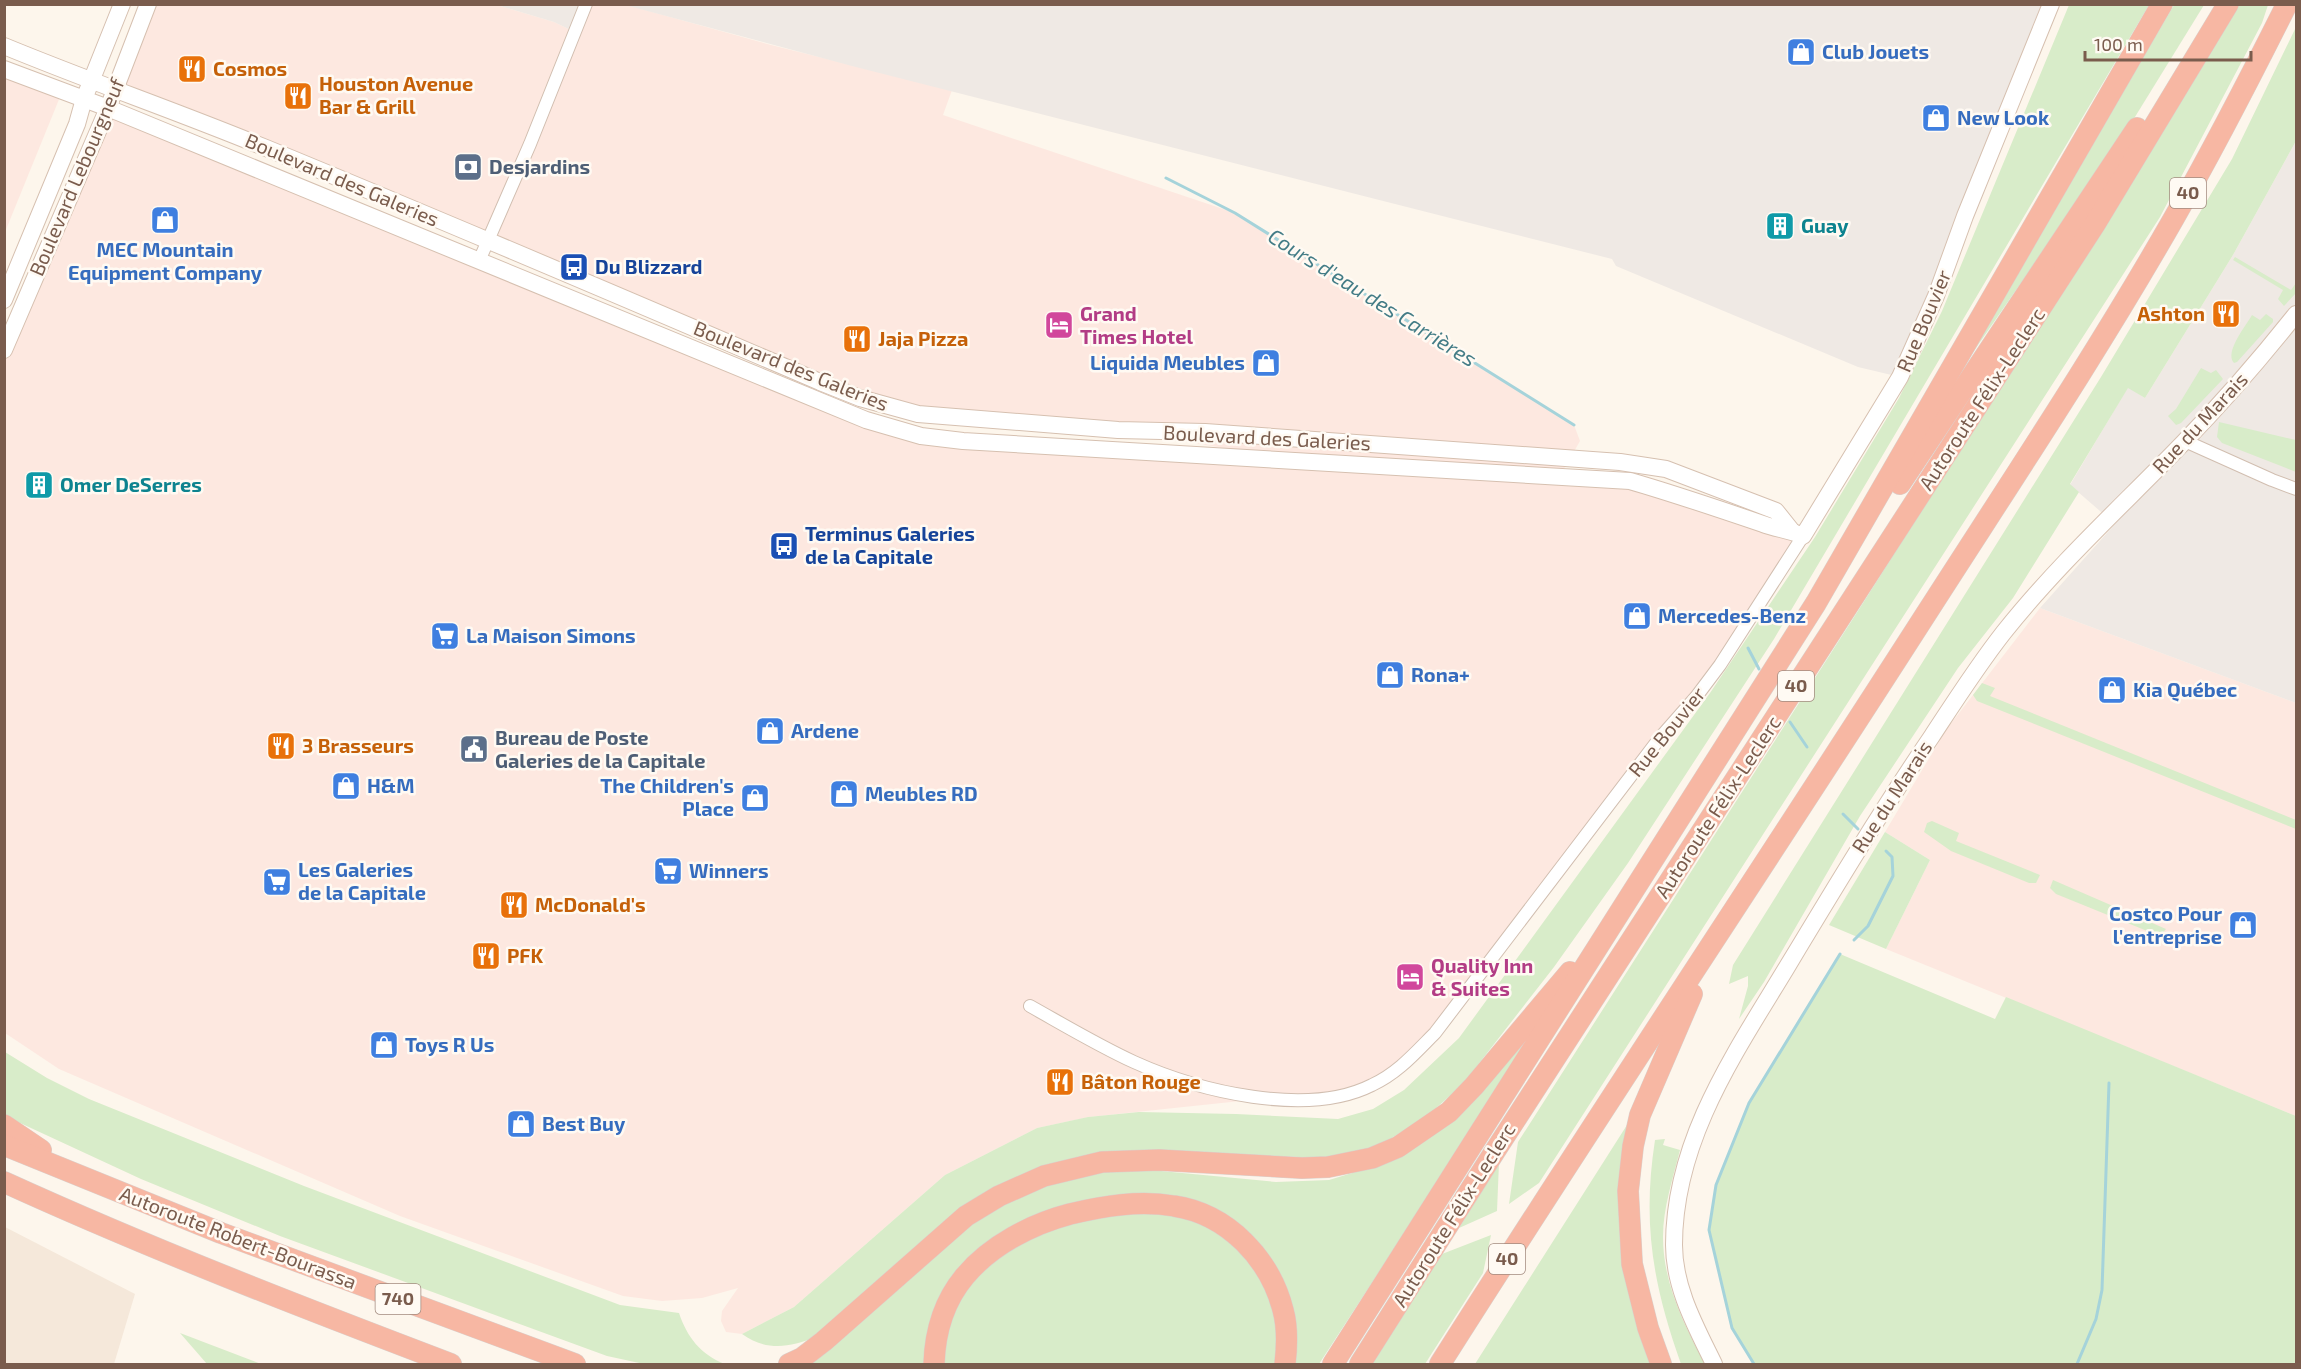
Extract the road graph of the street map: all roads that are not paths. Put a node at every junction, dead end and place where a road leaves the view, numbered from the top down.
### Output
1 (122, 4) edge
2 (148, 4) edge
3 (586, 4) edge
4 (2051, 4) edge
5 (2162, 4) edge
6 (2219, 4) edge
7 (2228, 4) edge
8 (2287, 4) edge
9 (4, 46) edge
10 (4, 69) edge
11 (93, 81) junction
12 (114, 88) junction
13 (84, 99) junction
14 (108, 108) junction
15 (488, 241) junction
16 (479, 261) junction
17 (4, 300) edge
18 (2296, 314) edge
19 (4, 350) edge
20 (2185, 441) junction
21 (2296, 489) edge
22 (1797, 534) junction
23 (1816, 603) junction
24 (1624, 907) junction
25 (1722, 931) junction
26 (1030, 1006) dead end
27 (4, 1125) edge
28 (4, 1144) edge
29 (1574, 1153) junction
30 (81, 1177) junction
31 (7, 1183) edge
32 (322, 1315) junction
33 (416, 1365) edge
34 (451, 1365) edge
35 (575, 1365) edge
36 (789, 1365) edge
37 (934, 1365) edge
38 (1285, 1365) edge
39 (1333, 1365) edge
40 (1360, 1365) edge
41 (1440, 1365) edge
42 (1452, 1365) edge
43 (1661, 1365) edge
44 (1714, 1365) edge

1 - 11 street, Boulevard Lebourgneuf
2 - 12 street, Boulevard Lebourgneuf
3 - 15 street
4 - 22 street, Rue Bouvier
5 - 23 highway
6 - 23 highway
7 - 40 highway, Autoroute Félix-Leclerc / 40
8 - 25 highway, 40
9 - 11 street, Boulevard des Galeries
10 - 13 street, Boulevard des Galeries
11 - 12 street, Boulevard des Galeries
11 - 13 street, Boulevard Lebourgneuf
12 - 14 street, Boulevard Lebourgneuf
12 - 15 street, Boulevard des Galeries
13 - 14 street, Boulevard des Galeries
13 - 17 street, Boulevard Lebourgneuf
14 - 16 street, Boulevard des Galeries
14 - 19 street, Boulevard Lebourgneuf
15 - 16 street
15 - 22 street, Boulevard des Galeries
16 - 22 street, Boulevard des Galeries
18 - 20 street, Rue du Marais
20 - 21 street
20 - 44 street, Rue du Marais
22 - 26 street, Rue Bouvier
23 - 24 highway
24 - 36 highway
24 - 39 highway
25 - 29 highway, 40
25 - 43 highway
27 - 30 highway
28 - 30 highway, Autoroute Robert-Bourassa / 740
29 - 41 highway, 40
29 - 42 highway
30 - 35 highway, Autoroute Robert-Bourassa / 740
31 - 32 highway, Autoroute Robert-Bourassa / 740
32 - 33 highway
32 - 34 highway, Autoroute Robert-Bourassa / 740
37 - 38 highway

